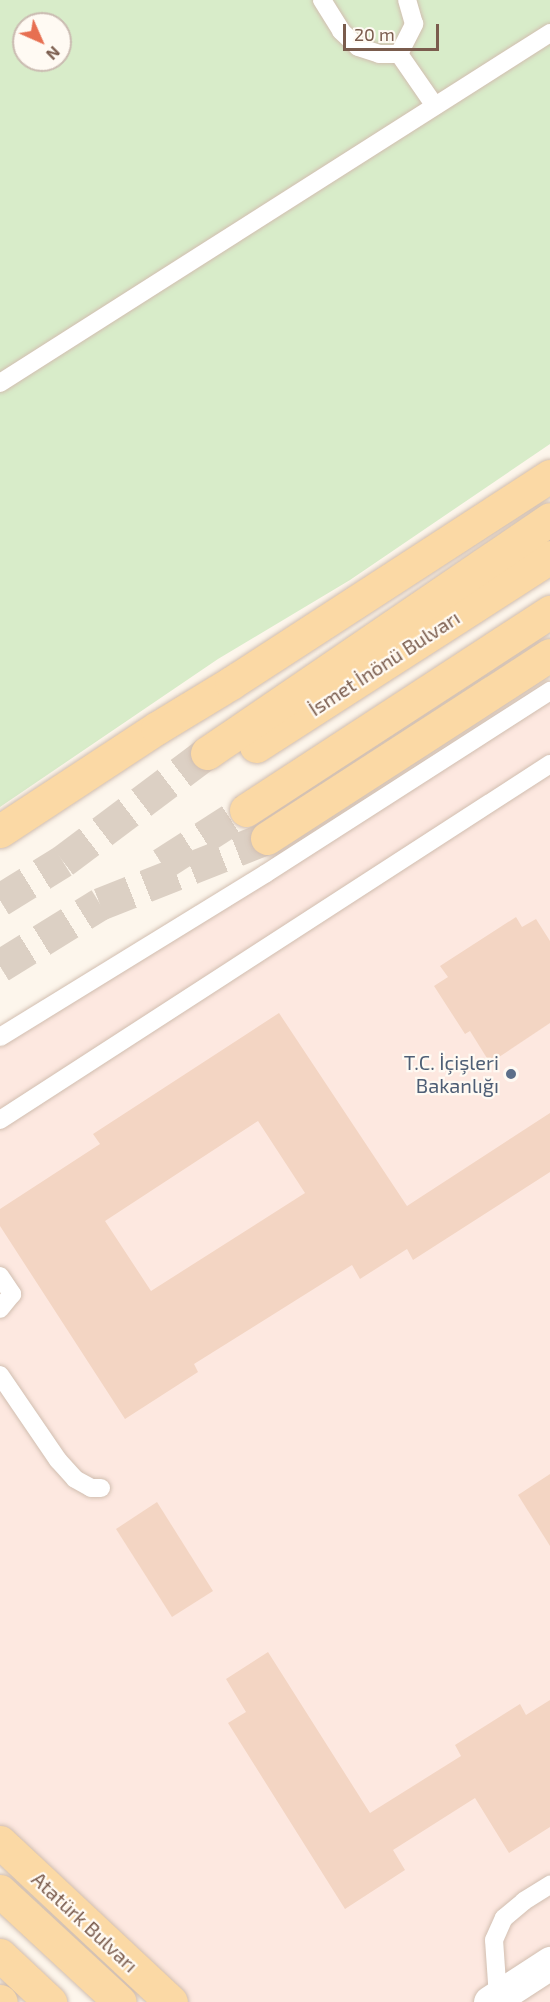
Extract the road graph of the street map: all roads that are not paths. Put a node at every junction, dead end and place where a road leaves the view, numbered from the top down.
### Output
1 (322, 0) edge
2 (407, 0) edge
3 (550, 33) edge
4 (399, 54) junction
5 (435, 106) junction
6 (0, 383) edge
7 (550, 476) edge
8 (550, 519) edge
9 (550, 557) edge
10 (550, 612) edge
11 (550, 655) edge
12 (550, 691) edge
13 (550, 764) edge
14 (246, 810) tunnel mouth
15 (0, 831) edge
16 (267, 838) tunnel mouth
17 (0, 1037) edge
18 (0, 1120) edge
19 (0, 1276) edge
20 (0, 1309) edge
21 (0, 1375) edge
22 (101, 1488) dead end
23 (0, 1842) edge
24 (550, 1885) edge
25 (0, 1891) edge
26 (0, 1955) edge
27 (550, 1963) edge
28 (494, 2000) edge
29 (50, 2002) edge
30 (120, 2002) edge
31 (171, 2002) edge

1 - 4 lane
2 - 4 lane
3 - 5 lane
4 - 5 lane
5 - 6 lane
7 - 15 main road
8 - 9 main road, İsmet İnönü Bulvarı
10 - 14 main road
11 - 16 main road
12 - 17 lane
13 - 18 lane
19 - 20 lane
21 - 22 lane
23 - 31 main road, Atatürk Bulvarı
24 - 28 lane
25 - 30 main road
26 - 29 main road
27 - 28 street

